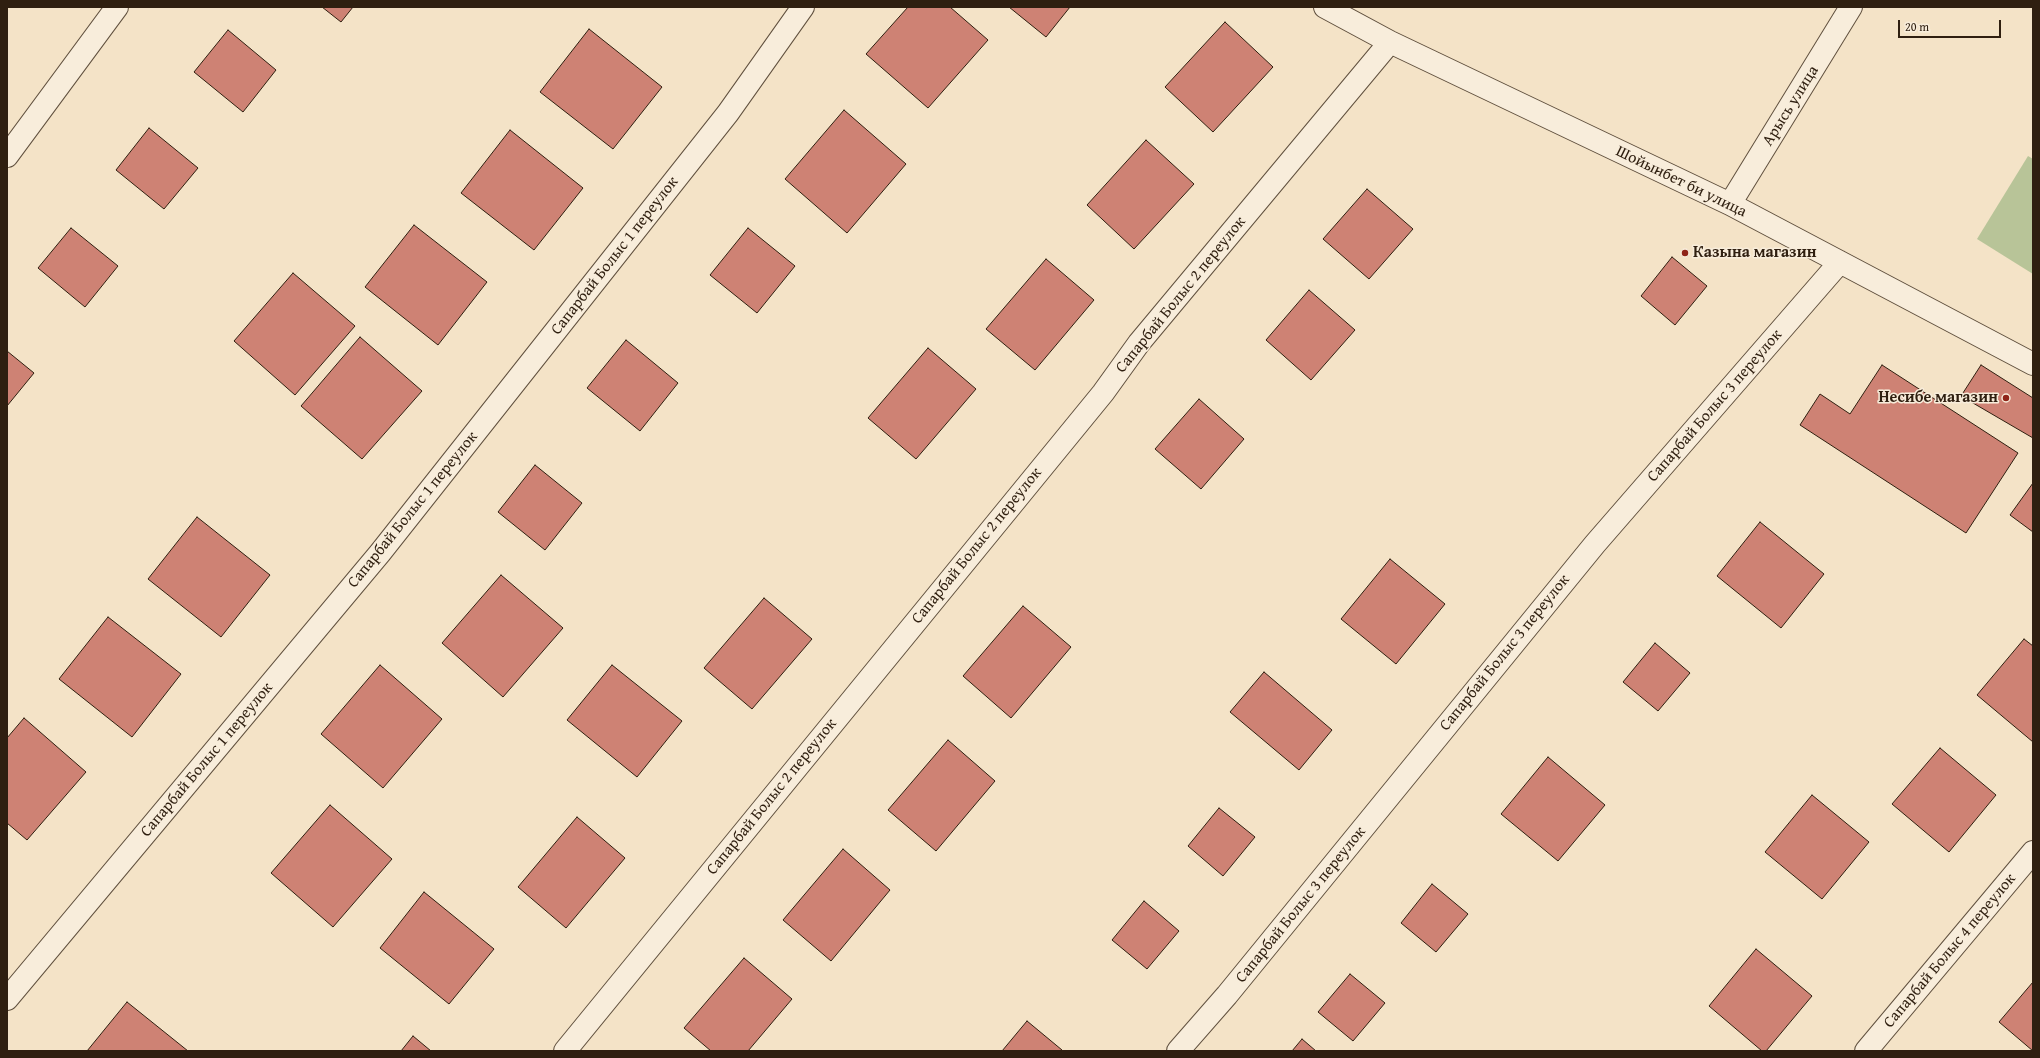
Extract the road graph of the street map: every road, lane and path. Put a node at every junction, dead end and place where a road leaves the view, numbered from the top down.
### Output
1 (117, 7) edge
2 (803, 7) edge
3 (1326, 7) edge
4 (1852, 7) edge
5 (1390, 42) junction
6 (7, 156) edge
7 (1730, 204) junction
8 (1840, 262) junction
9 (2033, 364) edge
10 (2033, 852) edge
11 (7, 999) edge
12 (565, 1051) edge
13 (1178, 1051) edge
14 (1866, 1051) edge

1 - 6 street
2 - 11 street, Сапарбай Болыс 1 переулок
3 - 5 street, Шойынбет би улица
4 - 7 street, Арысь улица
5 - 7 street, Шойынбет би улица
5 - 12 street, Сапарбай Болыс 2 переулок
7 - 8 street, Шойынбет би улица
8 - 9 street, Шойынбет би улица
8 - 13 street, Сапарбай Болыс 3 переулок
10 - 14 street, Сапарбай Болыс 4 переулок

